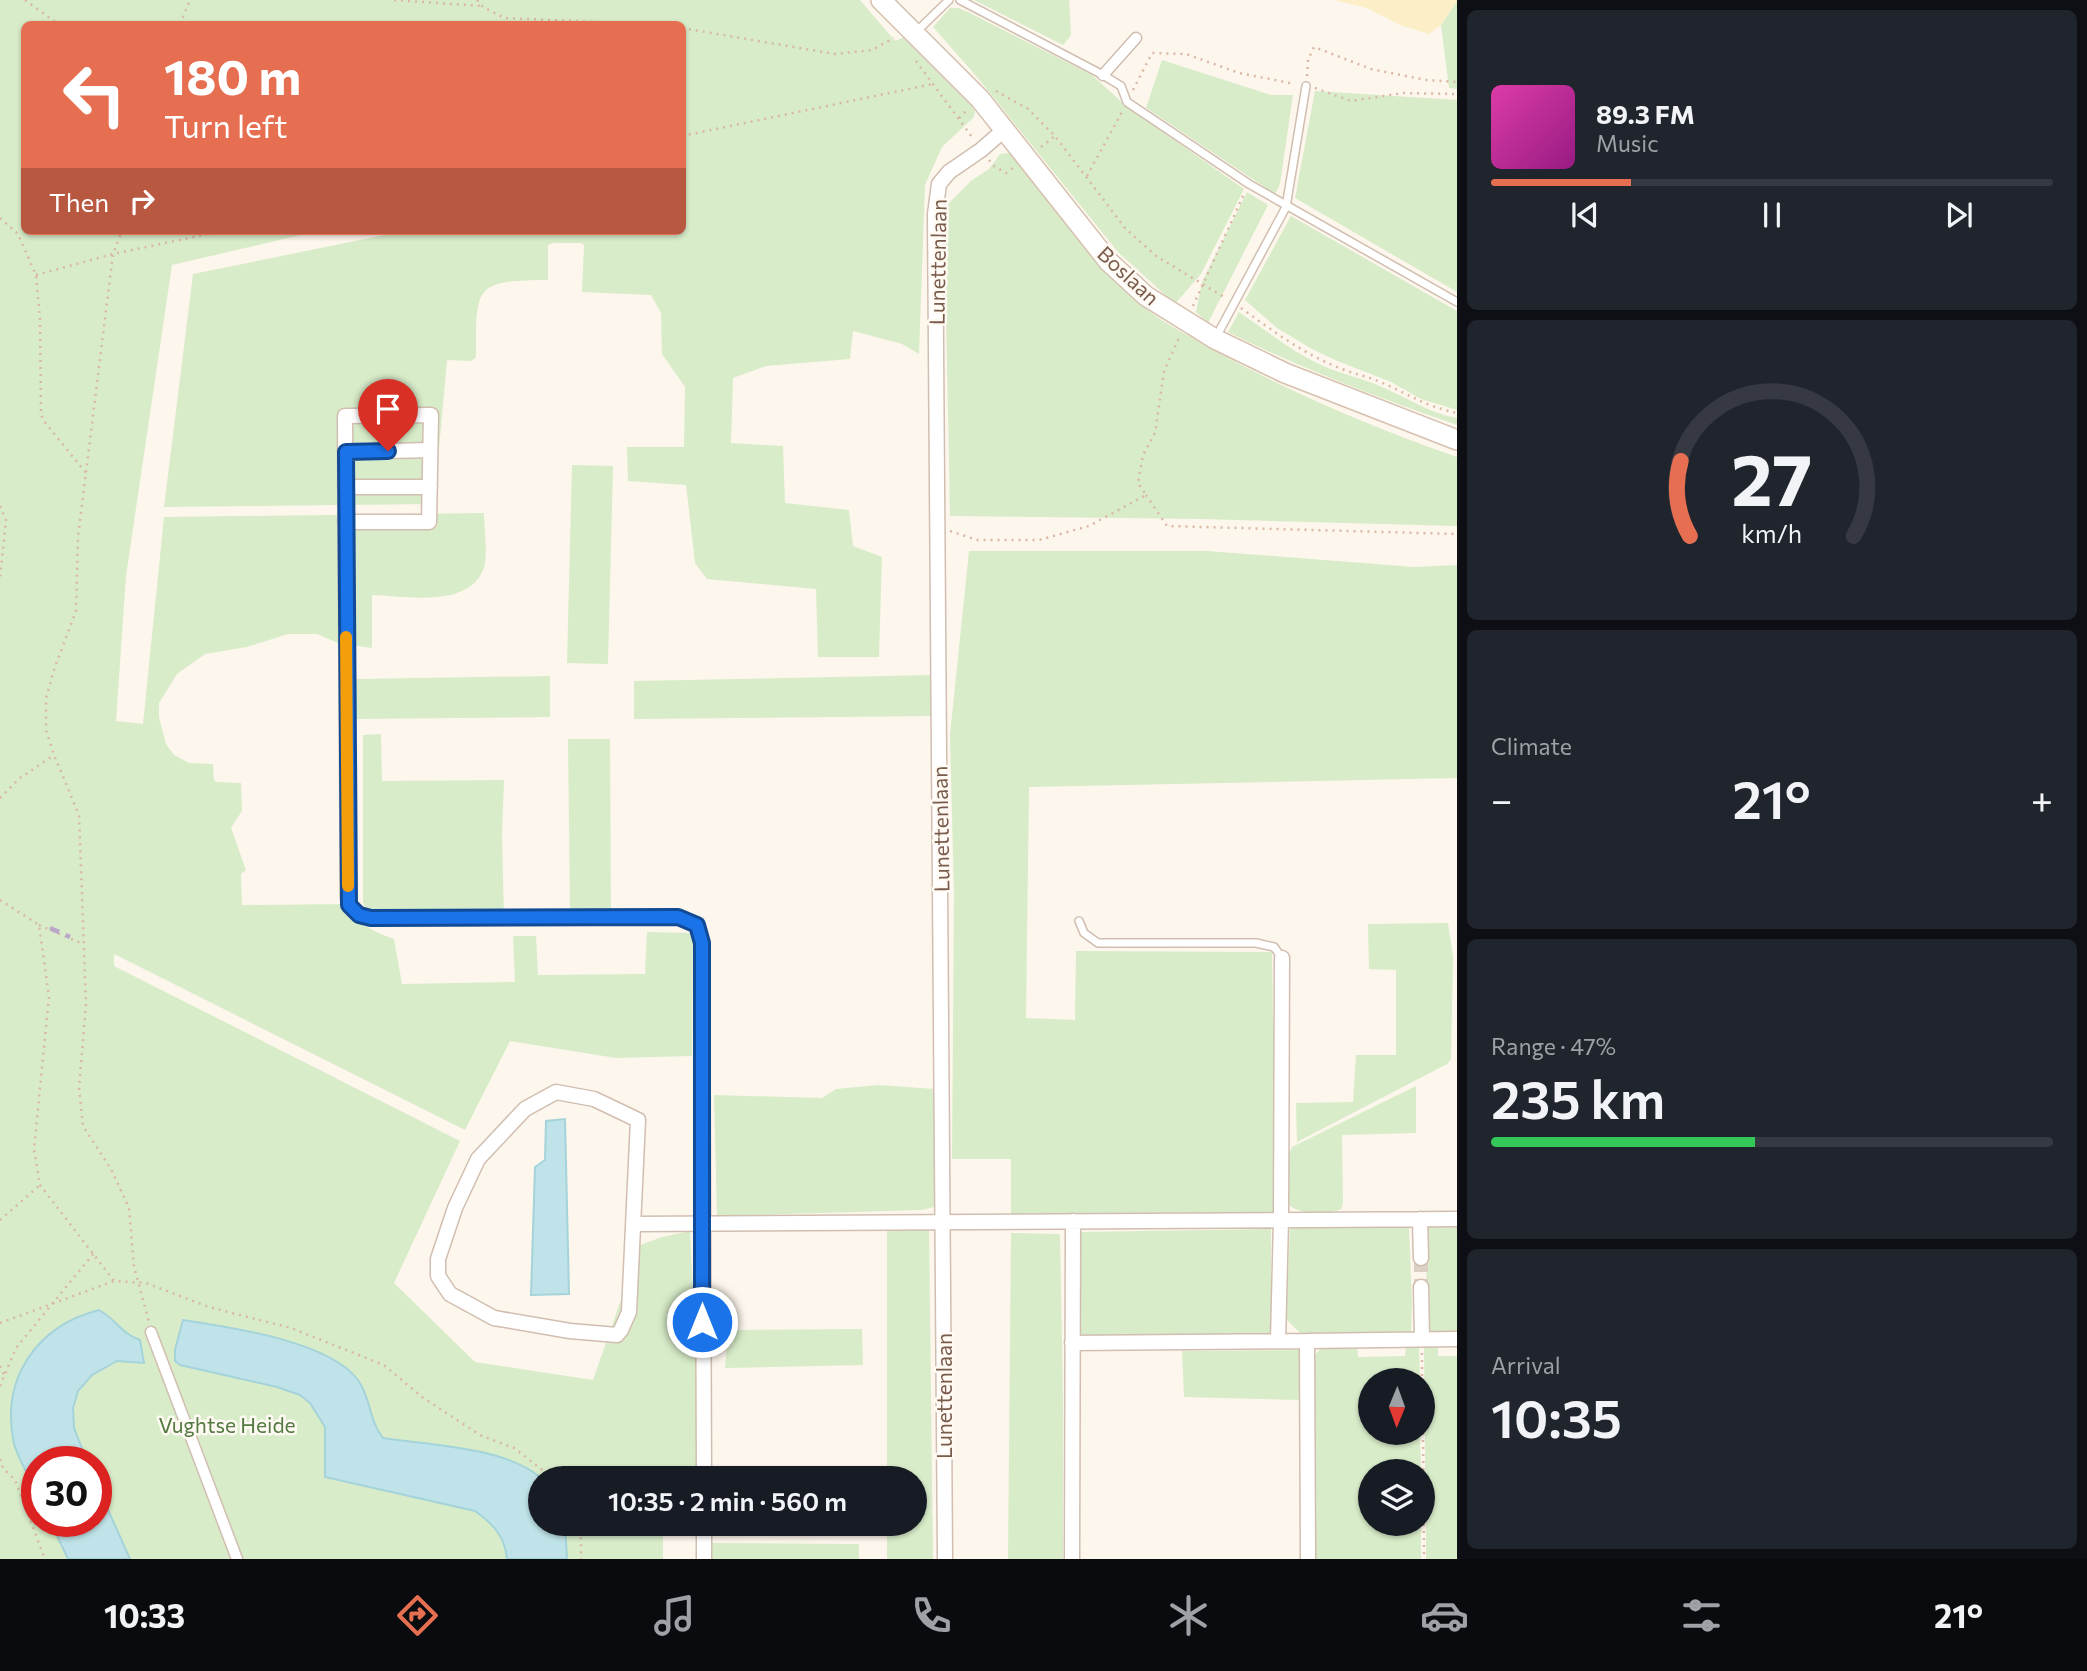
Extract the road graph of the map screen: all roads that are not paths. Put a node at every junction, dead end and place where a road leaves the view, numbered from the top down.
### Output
1 (881, 0) edge
2 (949, 0) edge
3 (960, 0) edge
4 (906, 35) junction
5 (1136, 38) dead end
6 (1103, 75) junction
7 (1306, 86) road end
8 (1004, 130) junction
9 (1286, 206) junction
10 (1457, 302) edge
11 (1214, 339) junction
12 (1457, 440) edge
13 (430, 450) junction
14 (346, 452) junction
15 (345, 487) junction
16 (430, 487) junction
17 (345, 522) junction
18 (1079, 921) dead end
19 (1282, 958) joint
20 (1420, 1219) junction
21 (1457, 1219) edge
22 (1281, 1220) junction
23 (1073, 1221) junction
24 (942, 1222) junction
25 (635, 1223) junction
26 (702, 1223) junction
27 (1421, 1258) tunnel mouth
28 (1421, 1287) tunnel mouth
29 (151, 1332) road end
30 (1422, 1339) junction
31 (1457, 1339) edge
32 (1278, 1341) junction
33 (1307, 1341) junction
34 (1072, 1343) junction
35 (704, 1466) edge
36 (704, 1536) edge
37 (237, 1559) edge
38 (704, 1559) edge
39 (945, 1559) edge
40 (1072, 1559) edge
41 (1308, 1559) edge

1 - 4 main road, Boslaan
2 - 4 lane
3 - 6 lane
4 - 8 main road, Boslaan
5 - 6 street
6 - 9 lane
7 - 9 lane
8 - 11 main road, Boslaan
8 - 24 street, Lunettenlaan
9 - 10 lane
9 - 11 lane
11 - 12 main road, Boslaan
13 - 14 street
13 - 14 street
13 - 16 street
14 - 15 street
15 - 16 street
15 - 17 street
16 - 17 street
17 - 26 street
18 - 19 lane
19 - 22 street
20 - 21 street
20 - 22 street
20 - 27 street
22 - 23 street
22 - 32 street
23 - 24 street
23 - 34 street
24 - 26 street
24 - 39 street, Lunettenlaan
25 - 25 street
25 - 26 street
26 - 35 street
28 - 30 street
29 - 37 street
30 - 31 street
30 - 33 street
32 - 33 street
32 - 34 street
33 - 41 street
34 - 40 street
36 - 38 street

